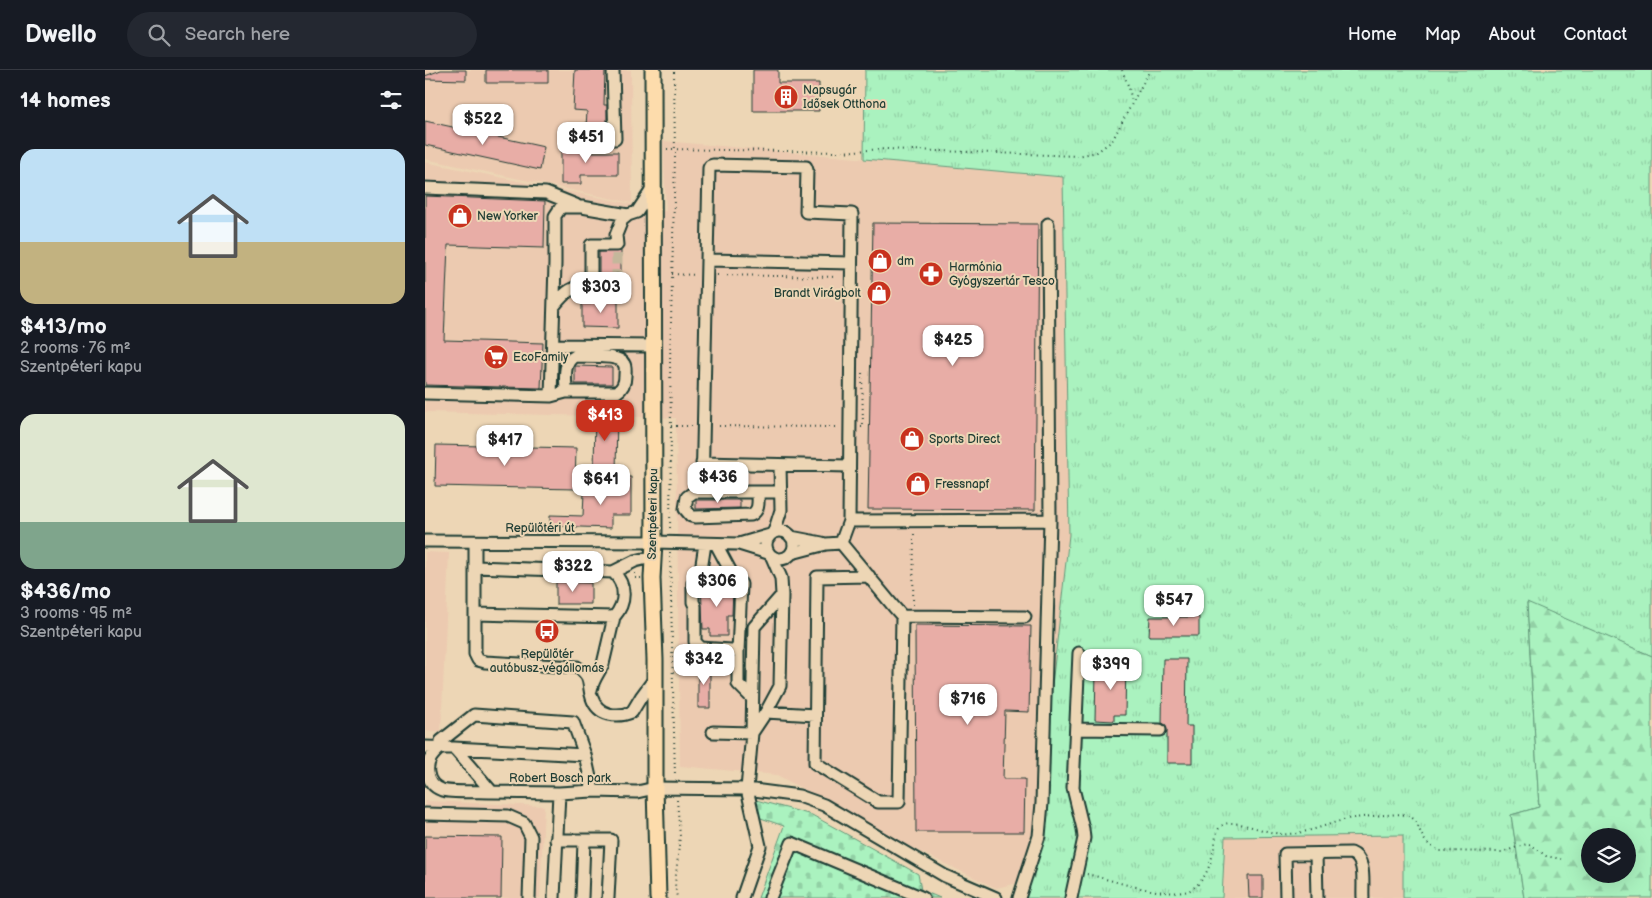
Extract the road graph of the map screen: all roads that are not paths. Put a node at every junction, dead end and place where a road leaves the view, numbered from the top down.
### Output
1 (613, 70) edge
2 (653, 70) edge
3 (577, 139) dead end
4 (425, 188) edge
5 (653, 188) junction
6 (582, 207) junction
7 (628, 215) junction
8 (1048, 224) dead end
9 (707, 260) junction
10 (851, 263) junction
11 (617, 281) dead end
12 (591, 285) junction
13 (554, 306) junction
14 (553, 345) junction
15 (654, 346) junction
16 (566, 392) junction
17 (425, 393) edge
18 (551, 396) junction
19 (703, 464) junction
20 (780, 465) junction
21 (849, 466) junction
22 (702, 492) junction
23 (758, 492) junction
24 (780, 492) junction
25 (781, 510) junction
26 (849, 520) junction
27 (1050, 520) junction
28 (772, 534) junction
29 (789, 535) junction
30 (425, 541) edge
31 (475, 542) junction
32 (654, 542) junction
33 (841, 543) junction
34 (710, 544) junction
35 (739, 544) junction
36 (826, 544) junction
37 (791, 554) junction
38 (770, 555) junction
39 (652, 558) junction
40 (476, 567) junction
41 (613, 572) junction
42 (869, 576) junction
43 (781, 578) junction
44 (782, 595) junction
45 (475, 614) junction
46 (908, 616) junction
47 (614, 617) junction
48 (1025, 617) dead end
49 (738, 652) junction
50 (1079, 653) dead end
51 (655, 678) junction
52 (590, 691) junction
53 (752, 698) junction
54 (766, 712) junction
55 (815, 716) junction
56 (1076, 729) junction
57 (1160, 730) dead end
58 (713, 732) dead end
59 (752, 733) junction
60 (441, 744) junction
61 (425, 746) edge
62 (454, 748) junction
63 (585, 755) junction
64 (655, 788) junction
65 (747, 789) junction
66 (593, 791) junction
67 (492, 792) junction
68 (559, 793) junction
69 (425, 814) edge
70 (556, 840) junction
71 (584, 840) junction
72 (1316, 854) junction
73 (774, 897) edge
74 (529, 898) edge
75 (554, 898) edge
76 (582, 898) edge
77 (608, 898) edge
78 (658, 898) edge
79 (742, 898) edge
80 (922, 898) edge
81 (996, 898) edge
82 (1019, 898) edge
83 (1071, 898) edge
84 (1286, 898) edge
85 (1317, 898) edge
86 (1363, 898) edge

1 - 3 street
2 - 5 main road, Szentpéteri kapu
4 - 6 street
5 - 7 street
5 - 15 main road, Szentpéteri kapu
6 - 7 street
6 - 13 street
7 - 12 street
8 - 27 street
9 - 10 street
9 - 10 street
9 - 19 street
10 - 21 street
11 - 12 street
12 - 13 street
13 - 14 street
14 - 15 street
14 - 18 street
15 - 32 main road, Szentpéteri kapu
16 - 16 street
16 - 18 street
17 - 18 street
19 - 20 street
19 - 22 street
20 - 21 street
20 - 24 street
21 - 26 street
22 - 23 street
22 - 23 street
23 - 24 street
24 - 25 street
25 - 28 street
25 - 29 street
26 - 27 street
26 - 33 street
27 - 82 street
28 - 29 street
28 - 35 street
28 - 38 street
29 - 36 street
29 - 37 street
30 - 31 street, Repülőtéri út
31 - 32 street, Repülőtéri út
31 - 40 street
32 - 34 street, Repülőtéri út
32 - 39 main road, Szentpéteri kapu
33 - 36 street
33 - 42 street
34 - 35 street, Repülőtéri út
34 - 49 street
34 - 49 street
35 - 38 street
36 - 37 street
37 - 38 street
37 - 43 street
38 - 43 street
39 - 41 street
39 - 51 main road, Szentpéteri kapu
40 - 41 street
40 - 45 street
41 - 47 street
42 - 46 street
42 - 55 street
43 - 44 street
44 - 53 street
44 - 54 street
45 - 47 street
45 - 52 street
46 - 48 street
46 - 55 street
47 - 52 street
49 - 53 street
50 - 56 street
51 - 52 street
51 - 64 main road, Szentpéteri kapu
53 - 59 street
54 - 55 street
54 - 59 street
56 - 57 street
56 - 83 street
58 - 59 street
59 - 65 street
60 - 61 street
60 - 62 street
60 - 63 street
60 - 67 street
62 - 63 street
62 - 67 street, Robert Bosch park
63 - 66 street
64 - 65 street, Robert Bosch park
64 - 66 street, Robert Bosch park
64 - 78 main road, Szentpéteri kapu
65 - 79 street
65 - 81 street, Robert Bosch park
66 - 68 street, Robert Bosch park
67 - 68 street, Robert Bosch park
68 - 70 street
69 - 74 street
70 - 71 street
70 - 75 street
71 - 76 street
71 - 77 street
72 - 84 street
72 - 85 street
72 - 86 street
73 - 80 street

